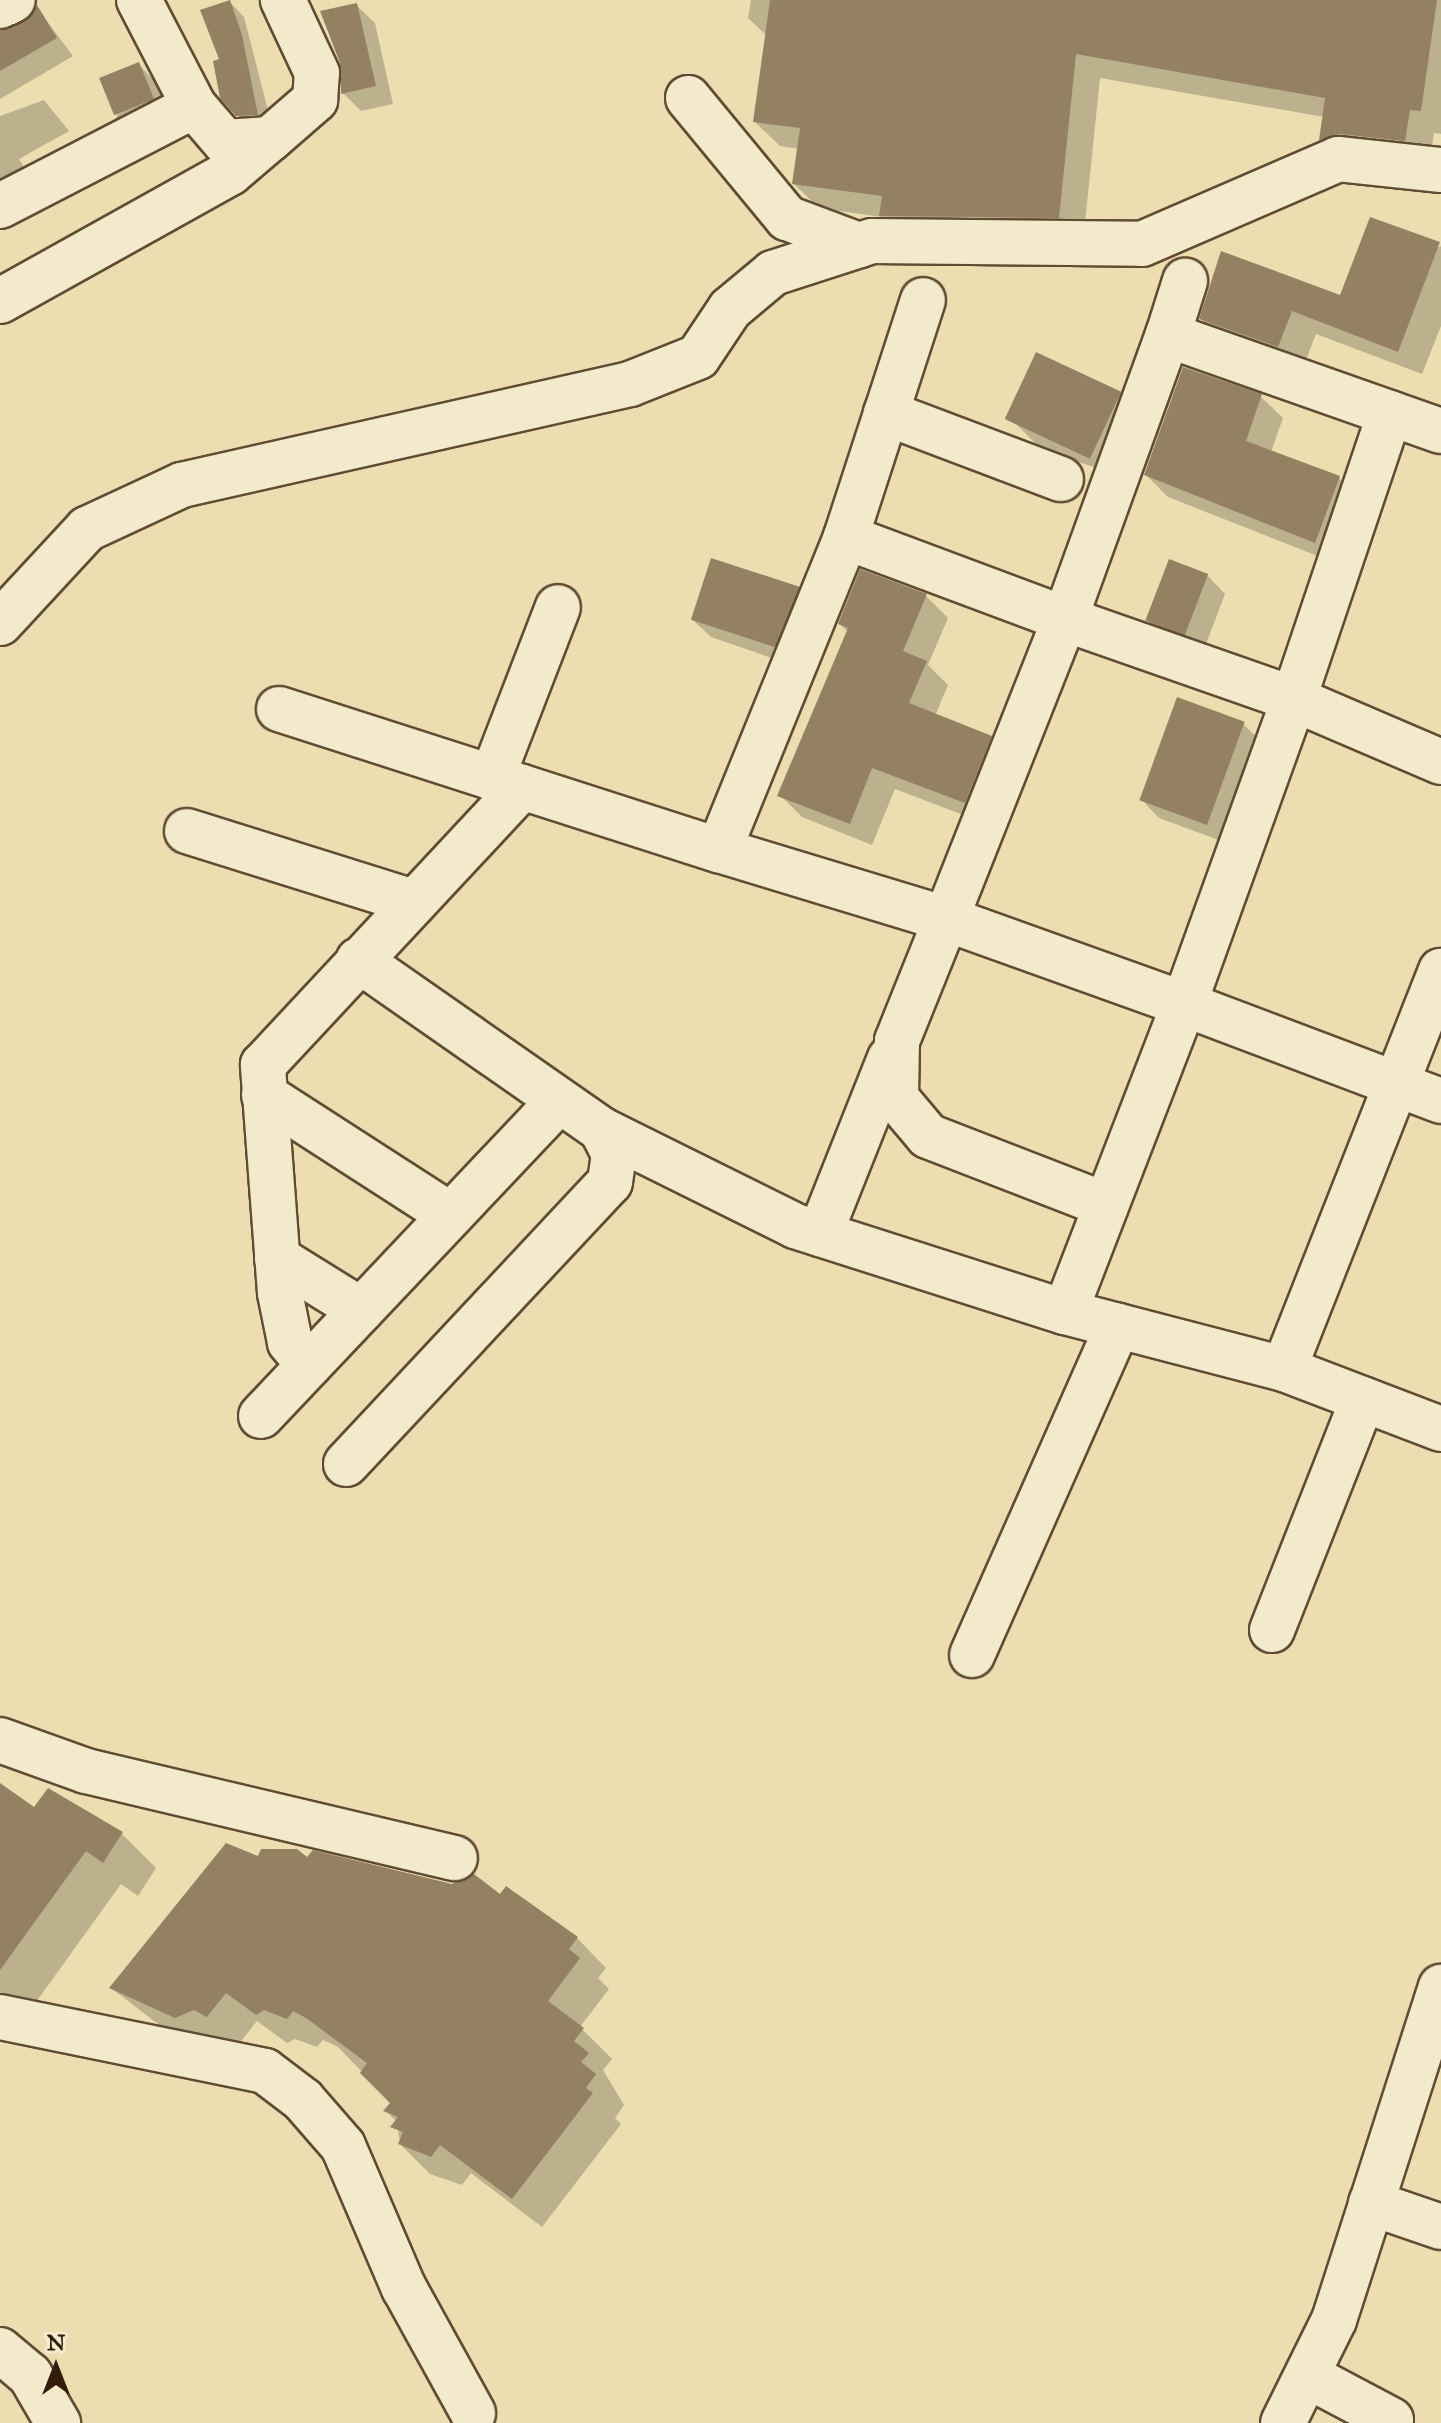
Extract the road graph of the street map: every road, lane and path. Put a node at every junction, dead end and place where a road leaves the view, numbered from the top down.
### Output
1 (13, 0) edge
2 (139, 0) edge
3 (283, 0) edge
4 (0, 6) edge
5 (688, 98) dead end
6 (194, 106) junction
7 (270, 139) junction
8 (1441, 170) edge
9 (0, 206) edge
10 (859, 245) junction
11 (1185, 281) dead end
12 (923, 300) dead end
13 (0, 301) edge
14 (1168, 335) junction
15 (886, 413) junction
16 (1390, 413) junction
17 (1441, 431) edge
18 (1061, 479) dead end
19 (846, 537) junction
20 (558, 607) dead end
21 (1065, 619) junction
22 (0, 623) edge
23 (1294, 699) junction
24 (279, 709) dead end
25 (1441, 762) edge
26 (507, 782) junction
27 (187, 831) dead end
28 (719, 850) junction
29 (413, 902) junction
30 (946, 919) junction
31 (358, 960) junction
32 (1441, 971) edge
33 (1184, 1004) junction
34 (897, 1041) junction
35 (1421, 1093) edge
36 (264, 1095) junction
37 (557, 1103) junction
38 (602, 1130) junction
39 (1106, 1205) junction
40 (450, 1215) junction
41 (820, 1234) junction
42 (277, 1258) junction
43 (361, 1310) junction
44 (1065, 1312) junction
45 (1118, 1326) junction
46 (309, 1365) junction
47 (1284, 1369) junction
48 (1363, 1399) junction
49 (261, 1416) dead end
50 (1441, 1429) edge
51 (346, 1464) dead end
52 (1272, 1630) dead end
53 (972, 1655) dead end
54 (0, 1740) edge
55 (455, 1858) dead end
56 (1441, 1987) edge
57 (0, 2017) edge
58 (1371, 2203) junction
59 (1441, 2227) edge
60 (0, 2350) edge
61 (1308, 2376) junction
62 (473, 2413) dead end
63 (1391, 2420) dead end
64 (58, 2423) edge
65 (1283, 2423) edge

1 - 4 street
2 - 6 street
3 - 7 street
5 - 10 street
6 - 7 street
6 - 9 street
7 - 13 street
8 - 10 street
10 - 22 street
11 - 14 street
12 - 15 street
14 - 16 street
14 - 21 street
15 - 18 street
15 - 19 street
16 - 17 street
16 - 23 street
19 - 21 street
19 - 28 street
20 - 26 street
21 - 23 street
21 - 30 street
23 - 25 street
23 - 33 street
24 - 26 street
26 - 28 street
26 - 29 street
27 - 29 street
28 - 30 street
29 - 31 street
30 - 33 street
30 - 34 street
31 - 36 street
31 - 37 street
32 - 35 street
33 - 35 street
33 - 39 street
34 - 39 street
34 - 41 street
35 - 47 street
36 - 40 street
36 - 42 street
37 - 38 street
37 - 40 street
38 - 41 street
38 - 51 street
39 - 44 street
40 - 43 street
41 - 44 street
42 - 43 street
42 - 46 street
43 - 46 street
44 - 45 street
45 - 47 street
45 - 53 street
46 - 49 street
47 - 48 street
48 - 50 street
48 - 52 street
54 - 55 street
56 - 58 street
57 - 62 street
58 - 59 street
58 - 61 street
60 - 64 street
61 - 63 street
61 - 65 street

